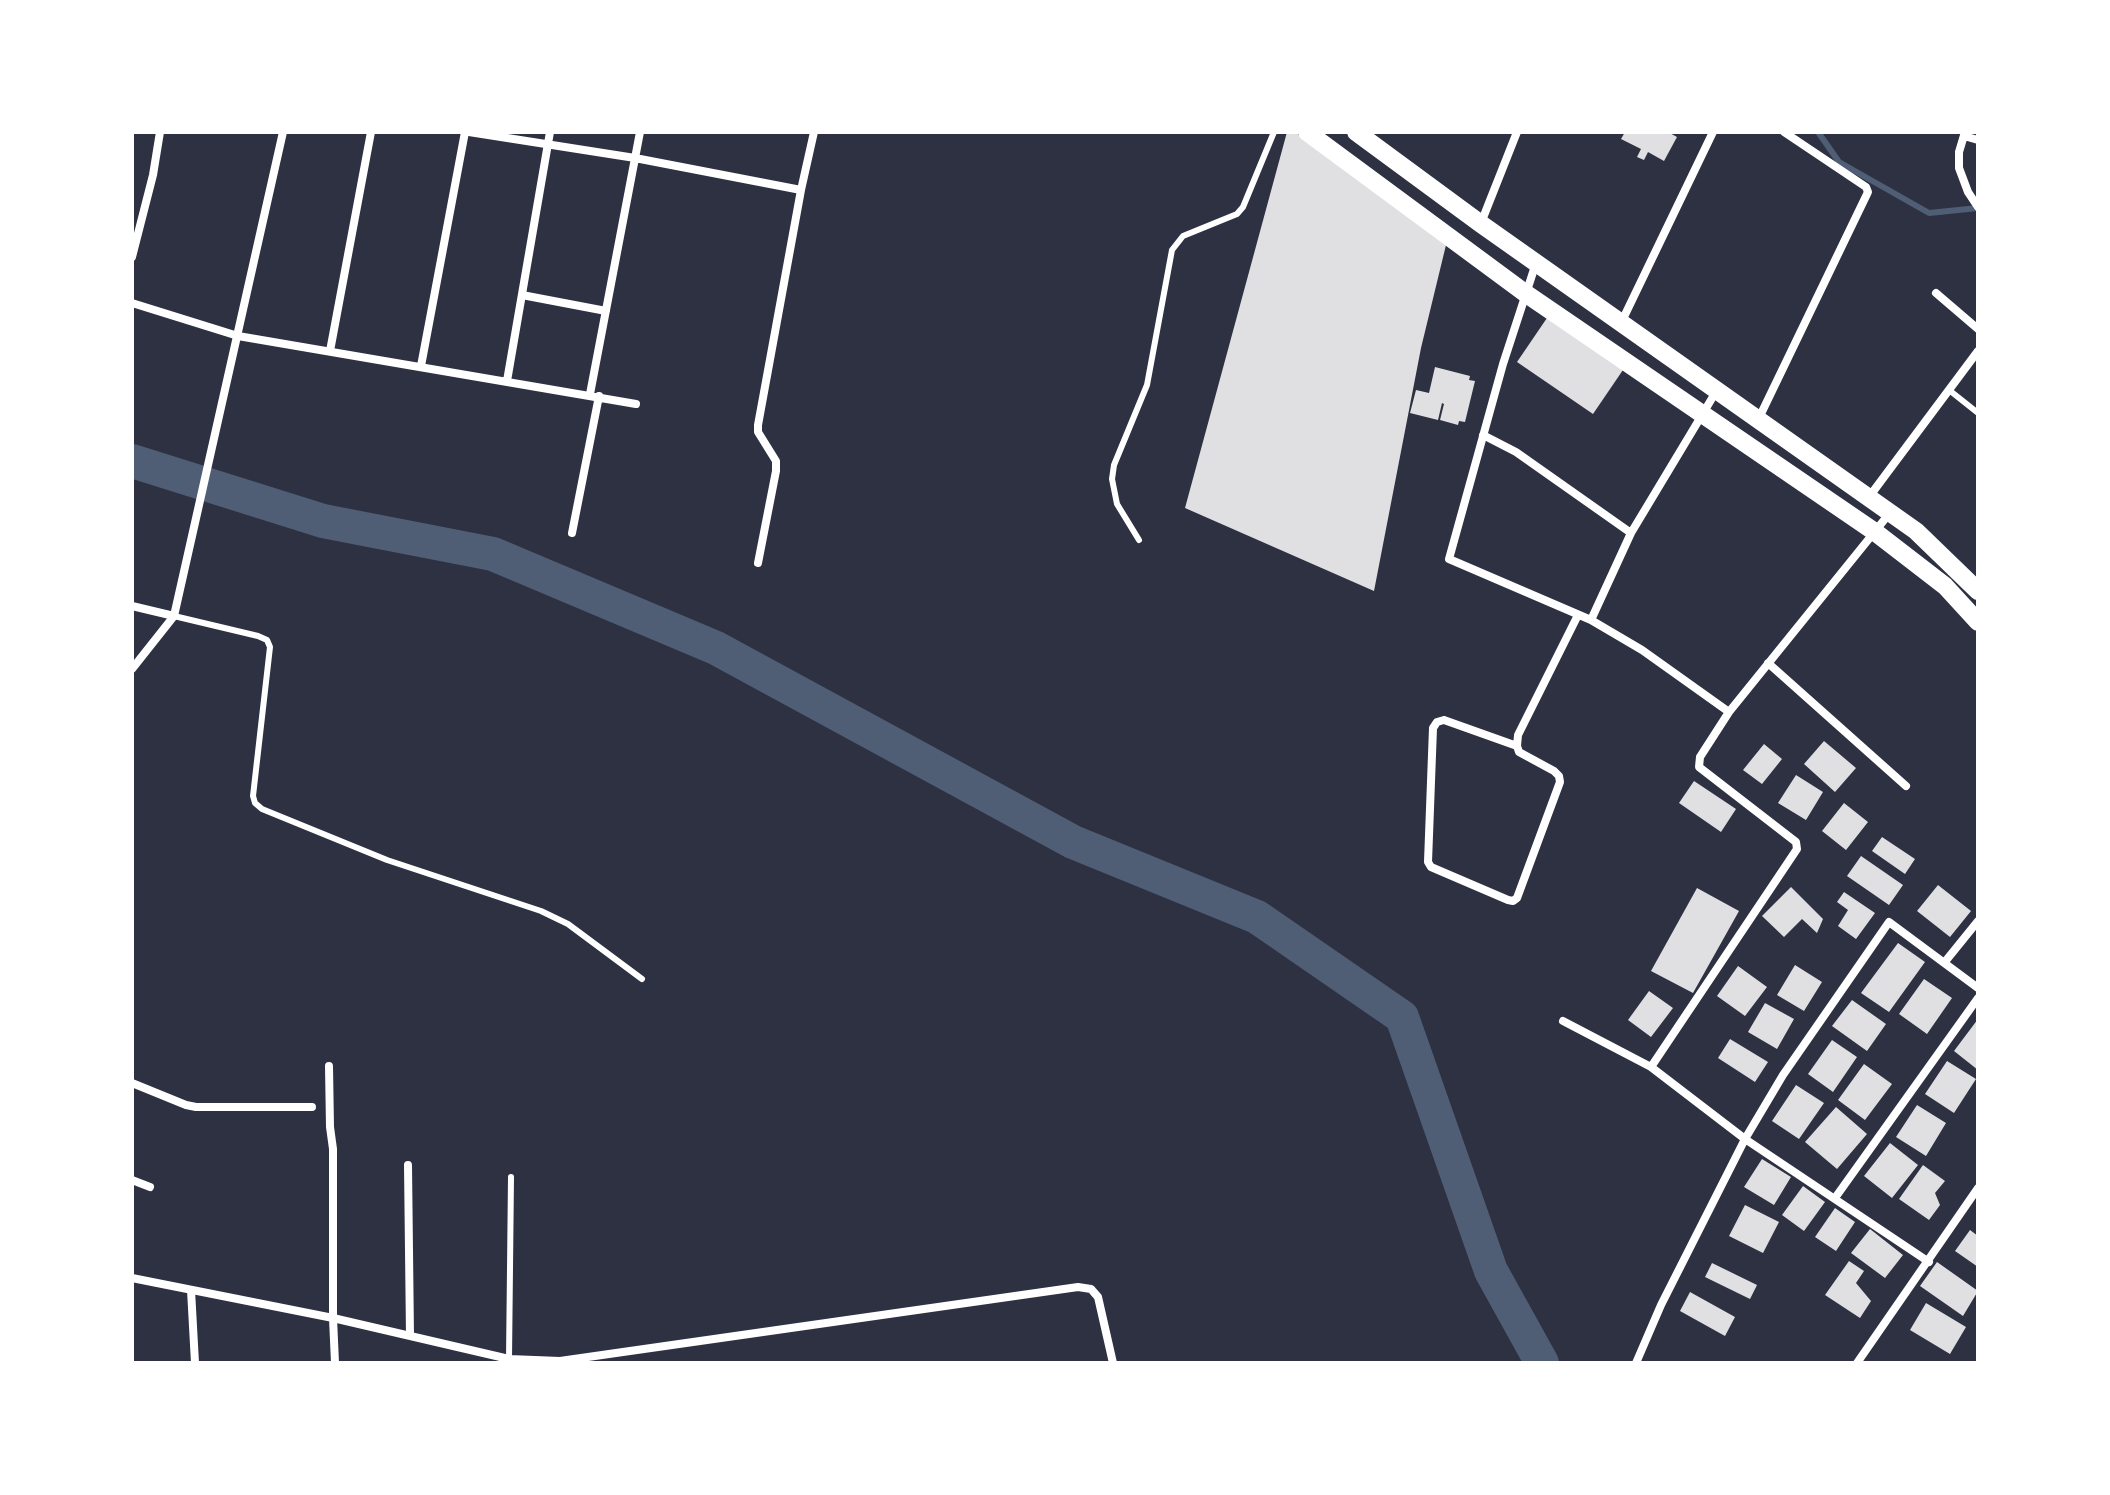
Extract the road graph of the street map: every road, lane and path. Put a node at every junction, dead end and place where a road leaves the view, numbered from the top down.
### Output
1 (160, 132) edge
2 (283, 132) edge
3 (371, 132) edge
4 (467, 132) edge
5 (550, 132) edge
6 (640, 132) edge
7 (814, 132) edge
8 (1274, 132) edge
9 (1307, 132) edge
10 (1356, 132) edge
11 (1517, 132) edge
12 (1713, 132) edge
13 (1784, 132) edge
14 (1964, 134) edge
15 (1978, 140) edge
16 (547, 144) junction
17 (635, 158) junction
18 (801, 190) junction
19 (1978, 207) edge
20 (137, 215) edge
21 (1481, 224) junction
22 (132, 257) edge
23 (1536, 262) junction
24 (1525, 293) junction
25 (1936, 293) dead end
26 (522, 295) junction
27 (132, 303) edge
28 (606, 311) junction
29 (1622, 321) junction
30 (1978, 329) edge
31 (238, 336) junction
32 (330, 351) junction
33 (1978, 351) edge
34 (421, 366) junction
35 (507, 381) junction
36 (1718, 389) junction
37 (1949, 390) junction
38 (594, 395) junction
39 (636, 404) dead end
40 (1978, 413) edge
41 (1703, 414) junction
42 (1758, 419) junction
43 (1483, 435) junction
44 (1868, 498) junction
45 (1890, 513) junction
46 (1875, 532) junction
47 (572, 533) dead end
48 (1631, 533) junction
49 (1139, 540) dead end
50 (758, 563) dead end
51 (1978, 591) edge
52 (132, 606) edge
53 (1578, 615) junction
54 (174, 616) junction
55 (1591, 620) junction
56 (1978, 622) edge
57 (1768, 663) junction
58 (132, 669) edge
59 (1729, 712) junction
60 (1517, 746) junction
61 (1906, 786) dead end
62 (1978, 921) edge
63 (1944, 963) junction
64 (642, 979) dead end
65 (1978, 988) edge
66 (1978, 998) edge
67 (1563, 1021) dead end
68 (329, 1066) dead end
69 (1651, 1067) junction
70 (132, 1083) edge
71 (312, 1107) dead end
72 (1745, 1139) junction
73 (408, 1165) dead end
74 (511, 1177) dead end
75 (132, 1180) edge
76 (150, 1187) dead end
77 (1978, 1188) edge
78 (1835, 1198) junction
79 (1929, 1262) junction
80 (132, 1278) edge
81 (191, 1290) junction
82 (333, 1318) junction
83 (410, 1336) junction
84 (509, 1361) edge
85 (195, 1363) edge
86 (335, 1363) edge
87 (1113, 1363) edge
88 (1636, 1363) edge
89 (1857, 1363) edge

1 - 20 street
2 - 31 street
3 - 32 street
4 - 16 street
4 - 34 street
5 - 16 street
6 - 17 street
7 - 18 street
8 - 49 lane
9 - 24 main road
10 - 21 main road
11 - 21 street
12 - 29 street
13 - 42 street
14 - 15 street
14 - 19 street
16 - 17 street
16 - 26 street
17 - 18 street
17 - 28 street
18 - 50 street
20 - 22 street
21 - 23 main road
23 - 24 street
23 - 29 main road
24 - 41 main road
24 - 43 street
25 - 30 street
26 - 28 street
26 - 35 street
27 - 31 street
28 - 38 street
29 - 36 main road
31 - 32 street
31 - 54 street
32 - 34 street
33 - 37 street
34 - 35 street
35 - 38 street
36 - 41 street
36 - 42 main road
37 - 40 lane
37 - 44 street
38 - 39 street
38 - 47 street
41 - 46 main road
41 - 48 street
42 - 44 main road
43 - 48 street
43 - 53 street
44 - 45 main road
45 - 46 street
45 - 51 main road
46 - 56 main road
46 - 57 street
48 - 55 street
52 - 54 street
53 - 55 street
53 - 60 street
54 - 58 street
54 - 64 lane
55 - 59 street
57 - 59 street
57 - 61 street
59 - 69 street
60 - 60 street
62 - 63 street
63 - 65 street
63 - 72 street
66 - 78 street
67 - 69 street
68 - 82 street
69 - 72 street
70 - 71 street
72 - 78 street
72 - 88 street
73 - 83 street
74 - 84 lane
75 - 76 street
77 - 79 street
78 - 79 street
79 - 89 street
80 - 81 street
81 - 82 street
81 - 85 street
82 - 83 street
82 - 86 street
83 - 84 street
84 - 87 street

